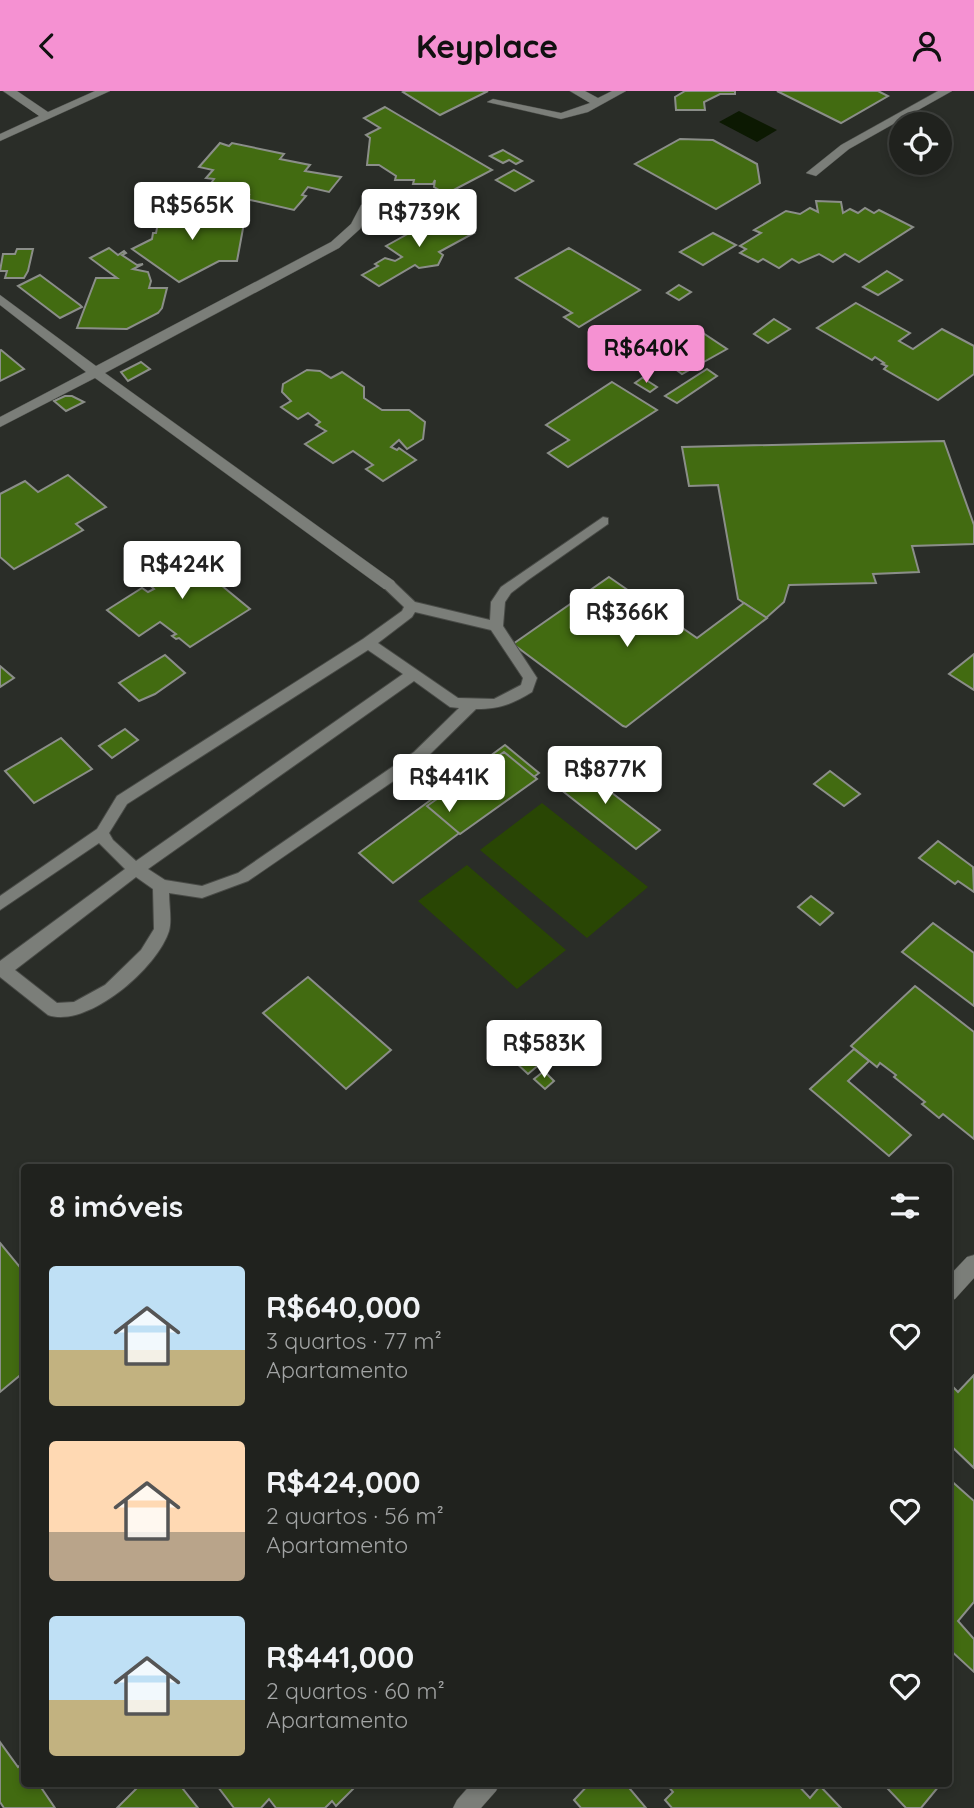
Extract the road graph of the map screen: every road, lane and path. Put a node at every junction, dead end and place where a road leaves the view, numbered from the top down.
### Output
1 (9, 91) edge
2 (104, 91) edge
3 (576, 91) edge
4 (620, 91) edge
5 (946, 91) edge
6 (493, 102) dead end
7 (599, 103) junction
8 (47, 116) junction
9 (0, 138) edge
10 (812, 173) dead end
11 (365, 208) dead end
12 (0, 299) edge
13 (95, 372) junction
14 (0, 423) edge
15 (603, 521) dead end
16 (389, 585) joint
17 (411, 606) junction
18 (495, 626) junction
19 (368, 643) junction
20 (414, 674) junction
21 (472, 704) junction
22 (102, 833) junction
23 (136, 869) junction
24 (161, 886) junction
25 (0, 904) edge
26 (1, 969) edge
27 (974, 1264) edge
28 (952, 1287) edge
29 (484, 1787) edge
30 (465, 1808) edge

1 - 8 street
2 - 8 street
3 - 7 street
4 - 7 street
5 - 10 street
6 - 7 street
8 - 9 street
11 - 13 street
12 - 13 street
13 - 14 street
13 - 16 street
15 - 18 lane
16 - 17 lane
17 - 18 lane
17 - 19 lane
18 - 21 lane
19 - 20 lane
19 - 22 lane
20 - 21 lane
20 - 23 lane
21 - 24 lane
22 - 23 lane
22 - 25 lane
23 - 24 lane
23 - 26 lane
24 - 26 lane
27 - 28 street
29 - 30 street

